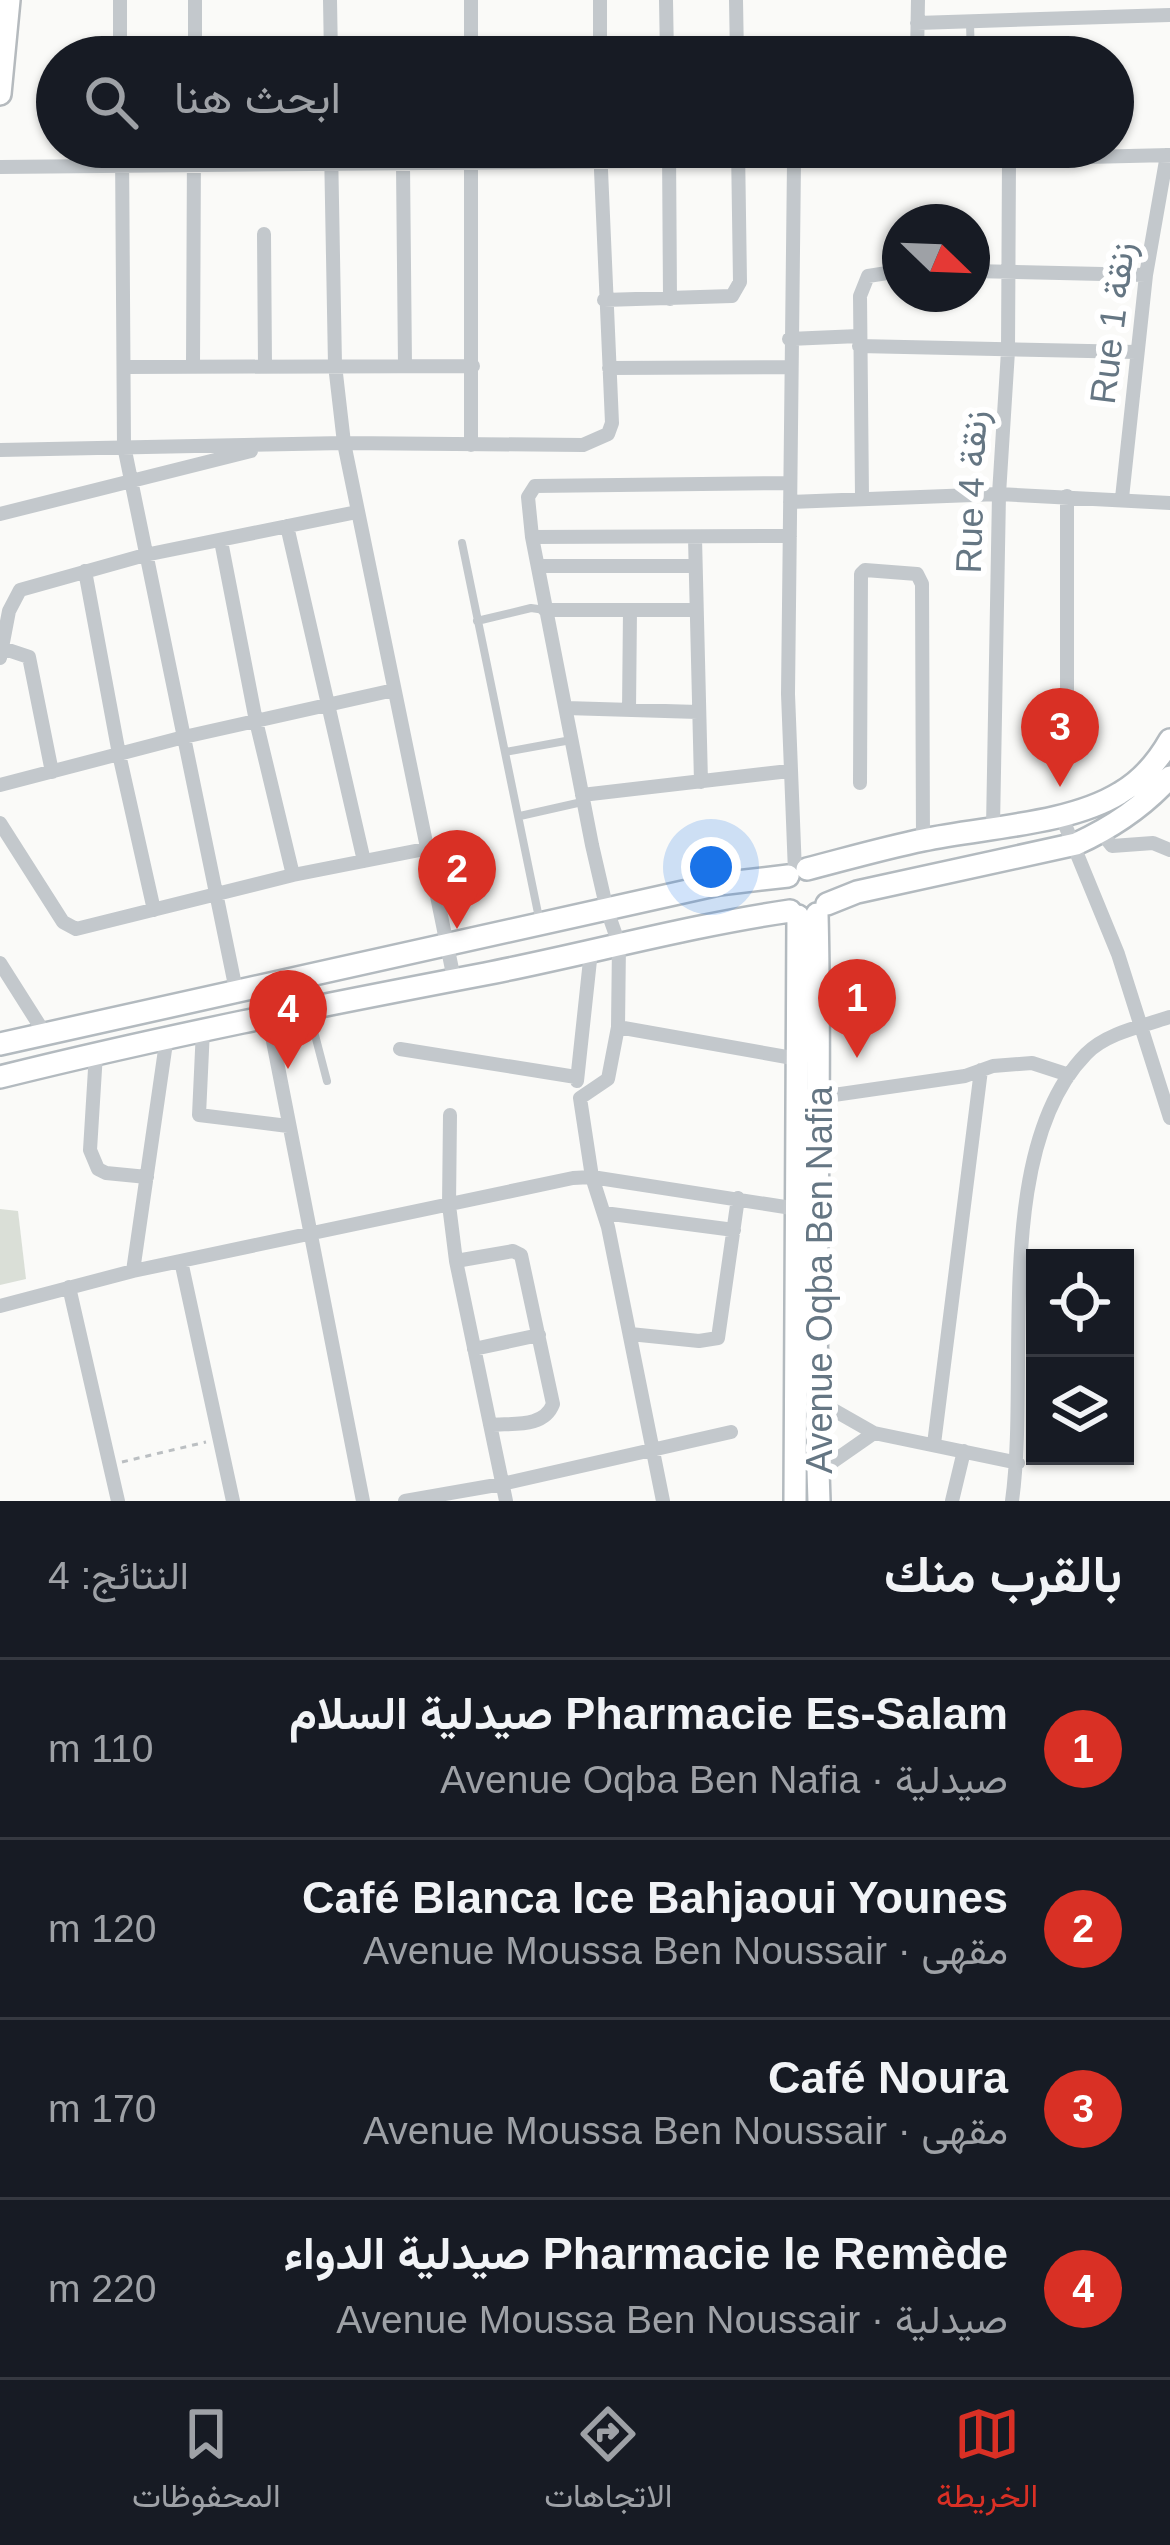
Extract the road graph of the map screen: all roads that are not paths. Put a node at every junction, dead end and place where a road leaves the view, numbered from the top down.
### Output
1 (9, 0) edge
2 (119, 0) edge
3 (195, 0) edge
4 (330, 0) edge
5 (471, 0) edge
6 (600, 0) edge
7 (666, 0) edge
8 (736, 0) edge
9 (918, 0) edge
10 (1113, 8) edge
11 (1170, 15) edge
12 (917, 23) junction
13 (970, 24) junction
14 (120, 36) edge
15 (195, 36) edge
16 (331, 36) edge
17 (471, 36) edge
18 (600, 36) edge
19 (667, 36) edge
20 (737, 36) edge
21 (917, 36) edge
22 (970, 36) edge
23 (0, 94) edge
24 (1168, 155) edge
25 (1134, 156) edge
26 (0, 167) edge
27 (36, 167) edge
28 (123, 168) edge
29 (194, 168) edge
30 (331, 168) edge
31 (403, 168) edge
32 (471, 168) edge
33 (600, 168) edge
34 (669, 168) edge
35 (738, 168) edge
36 (794, 168) edge
37 (1009, 168) edge
38 (264, 234) dead end
39 (990, 271) edge
40 (1009, 271) junction
41 (882, 274) edge
42 (1146, 275) junction
43 (670, 299) junction
44 (604, 300) junction
45 (790, 339) junction
46 (859, 341) junction
47 (1008, 351) junction
48 (1136, 352) junction
49 (334, 365) junction
50 (193, 366) junction
51 (266, 366) junction
52 (405, 366) junction
53 (473, 366) junction
54 (125, 367) junction
55 (608, 368) junction
56 (789, 368) junction
57 (344, 443) junction
58 (471, 445) junction
59 (124, 446) junction
60 (271, 446) junction
61 (0, 450) edge
62 (130, 483) junction
63 (790, 483) junction
64 (999, 494) junction
65 (1067, 496) junction
66 (862, 497) junction
67 (1122, 498) junction
68 (790, 502) junction
69 (1170, 503) edge
70 (357, 512) junction
71 (0, 514) edge
72 (287, 526) junction
73 (790, 536) junction
74 (532, 537) junction
75 (695, 538) junction
76 (221, 542) junction
77 (462, 543) dead end
78 (145, 555) junction
79 (538, 566) junction
80 (694, 566) junction
81 (85, 572) junction
82 (545, 610) junction
83 (630, 610) junction
84 (696, 610) junction
85 (477, 621) junction
86 (1, 653) edge
87 (394, 689) junction
88 (326, 704) junction
89 (566, 708) junction
90 (629, 710) junction
91 (698, 712) junction
92 (256, 721) junction
93 (1067, 723) dead end
94 (184, 736) junction
95 (572, 739) junction
96 (1170, 740) edge
97 (505, 752) junction
98 (119, 754) junction
99 (789, 771) junction
100 (52, 772) junction
101 (1170, 777) edge
102 (701, 782) junction
103 (860, 783) dead end
104 (0, 785) edge
105 (583, 798) junction
106 (1061, 814) junction
107 (520, 816) junction
108 (0, 823) edge
109 (993, 827) junction
110 (1101, 832) junction
111 (923, 840) junction
112 (1076, 844) junction
113 (430, 848) junction
114 (1170, 850) edge
115 (364, 861) junction
116 (797, 872) junction
117 (293, 874) junction
118 (216, 896) junction
119 (154, 910) junction
120 (607, 910) junction
121 (808, 911) junction
122 (540, 926) junction
123 (619, 944) junction
124 (447, 946) junction
125 (591, 951) junction
126 (0, 963) edge
127 (454, 979) junction
128 (262, 985) junction
129 (236, 990) junction
130 (308, 1010) junction
131 (267, 1018) junction
132 (1170, 1018) edge
133 (1144, 1026) junction
134 (618, 1027) junction
135 (203, 1029) junction
136 (45, 1034) junction
137 (167, 1036) junction
138 (0, 1044) edge
139 (400, 1049) dead end
140 (95, 1053) junction
141 (798, 1059) junction
142 (981, 1070) junction
143 (1069, 1075) junction
144 (0, 1077) edge
145 (576, 1077) junction
146 (327, 1081) dead end
147 (820, 1097) junction
148 (580, 1098) junction
149 (449, 1115) dead end
150 (1170, 1118) edge
151 (288, 1126) junction
152 (147, 1177) junction
153 (592, 1177) junction
154 (738, 1198) junction
155 (449, 1205) junction
156 (798, 1209) junction
157 (604, 1213) junction
158 (734, 1230) junction
159 (309, 1233) junction
160 (181, 1261) junction
161 (457, 1261) junction
162 (134, 1271) junction
163 (69, 1287) junction
164 (0, 1306) edge
165 (630, 1334) junction
166 (539, 1335) junction
167 (474, 1349) junction
168 (816, 1400) junction
169 (490, 1425) junction
170 (730, 1432) dead end
171 (874, 1433) junction
172 (934, 1444) junction
173 (653, 1450) junction
174 (964, 1451) junction
175 (1018, 1463) junction
176 (818, 1472) junction
177 (502, 1484) junction
178 (118, 1501) edge
179 (233, 1501) edge
180 (363, 1501) edge
181 (405, 1501) edge
182 (506, 1501) edge
183 (663, 1501) edge
184 (796, 1501) edge
185 (819, 1501) edge
186 (952, 1501) edge
187 (1012, 1501) edge

1 - 23 street
2 - 14 street
3 - 15 street
4 - 16 street
5 - 17 street
6 - 18 street
7 - 19 street
8 - 20 street
9 - 12 street
10 - 11 street
10 - 13 street
12 - 13 street
12 - 21 street
13 - 22 lane
24 - 25 street
24 - 42 street, Rue 1 زنقة
26 - 27 street
28 - 54 street
29 - 50 street
30 - 49 street
31 - 52 street
32 - 53 street
33 - 44 street
34 - 43 street
35 - 43 street
36 - 45 street
37 - 40 street, Rue 4 زنقة
38 - 51 street
39 - 40 street
40 - 42 street
40 - 47 street, Rue 4 زنقة
41 - 46 street
42 - 48 street, Rue 1 زنقة
43 - 44 street
44 - 55 street
45 - 46 street
45 - 56 street
46 - 47 street
46 - 66 street
47 - 48 street
47 - 64 street, Rue 4 زنقة
48 - 67 street, Rue 1 زنقة
49 - 51 street
49 - 52 street
49 - 57 street
50 - 51 street
50 - 54 street
52 - 53 street
53 - 58 street
54 - 59 street
55 - 56 street
55 - 58 street
56 - 63 street
57 - 58 street
57 - 60 street
57 - 70 street
59 - 60 street
59 - 61 street
59 - 62 street
60 - 62 street
62 - 71 street
62 - 78 street
63 - 68 street
63 - 74 street
64 - 65 street
64 - 66 street
64 - 109 street, Rue 4 زنقة
65 - 67 street
65 - 93 street
66 - 68 street
67 - 69 street
68 - 73 street
70 - 72 street
70 - 87 street
72 - 76 street
72 - 88 street
73 - 75 street
73 - 99 street
74 - 75 street
74 - 79 street
75 - 80 street
76 - 78 street
76 - 92 street
77 - 85 lane
78 - 81 street
78 - 94 street
79 - 80 street
79 - 82 street
80 - 84 street
81 - 86 street
81 - 98 street
82 - 83 street
82 - 85 lane
82 - 89 street
83 - 84 street
83 - 90 street
84 - 91 street
85 - 97 lane
86 - 100 street
87 - 88 street
87 - 113 street
88 - 92 street
88 - 115 street
89 - 90 street
89 - 95 street
90 - 91 street
91 - 102 street
92 - 94 street
92 - 117 street
94 - 98 street
94 - 118 street
95 - 97 lane
95 - 105 street
96 - 106 street
97 - 107 lane
98 - 100 street
98 - 119 street
99 - 102 street
99 - 116 street
100 - 104 street
101 - 110 street
102 - 105 street
103 - 111 street
105 - 107 lane
105 - 120 street
106 - 109 street
106 - 112 street
107 - 122 lane
108 - 119 street
109 - 111 street
110 - 112 street
110 - 114 street
111 - 116 street
112 - 121 street
112 - 133 street
113 - 115 street
113 - 124 street
115 - 117 street
116 - 120 street
116 - 121 street
116 - 121 street
117 - 118 street
118 - 119 street
118 - 129 street
120 - 122 street
120 - 123 street
121 - 123 street
121 - 141 street, Avenue Oqba Ben Nafia
121 - 147 street, Avenue Oqba Ben Nafia
122 - 124 street
123 - 125 street
123 - 134 street
124 - 127 street
124 - 128 street
125 - 127 street
125 - 145 street
126 - 136 street
127 - 130 street
128 - 129 street
128 - 131 street
129 - 136 street
130 - 131 street
130 - 146 lane
131 - 135 street
131 - 151 street
132 - 133 street
133 - 143 street
133 - 150 street
134 - 141 street
134 - 148 street
135 - 137 street
135 - 151 street
136 - 138 street
137 - 140 street
137 - 152 street
139 - 145 street
140 - 144 street
140 - 152 street
141 - 156 street, Avenue Oqba Ben Nafia
142 - 143 street
142 - 147 street
142 - 172 street
143 - 175 street
145 - 148 street
147 - 168 street, Avenue Oqba Ben Nafia
148 - 153 street
149 - 155 street
151 - 159 street
152 - 162 street
153 - 154 street
153 - 155 street
153 - 157 street
154 - 156 street
154 - 158 street
155 - 159 street
155 - 161 street
156 - 184 street, Avenue Oqba Ben Nafia
157 - 158 street
157 - 165 street
158 - 165 street
159 - 160 street
159 - 180 street
160 - 162 street
160 - 179 street
161 - 166 street
161 - 167 street
162 - 163 street
163 - 164 street
163 - 178 street
165 - 173 street
166 - 167 street
166 - 169 street
167 - 169 street
168 - 171 street
168 - 176 street, Avenue Oqba Ben Nafia
169 - 177 street
170 - 173 street
171 - 172 street
171 - 176 street
172 - 174 street
173 - 177 street
173 - 183 street
174 - 175 street
174 - 186 street
175 - 187 street
176 - 185 street, Avenue Oqba Ben Nafia
177 - 181 street
177 - 182 street

